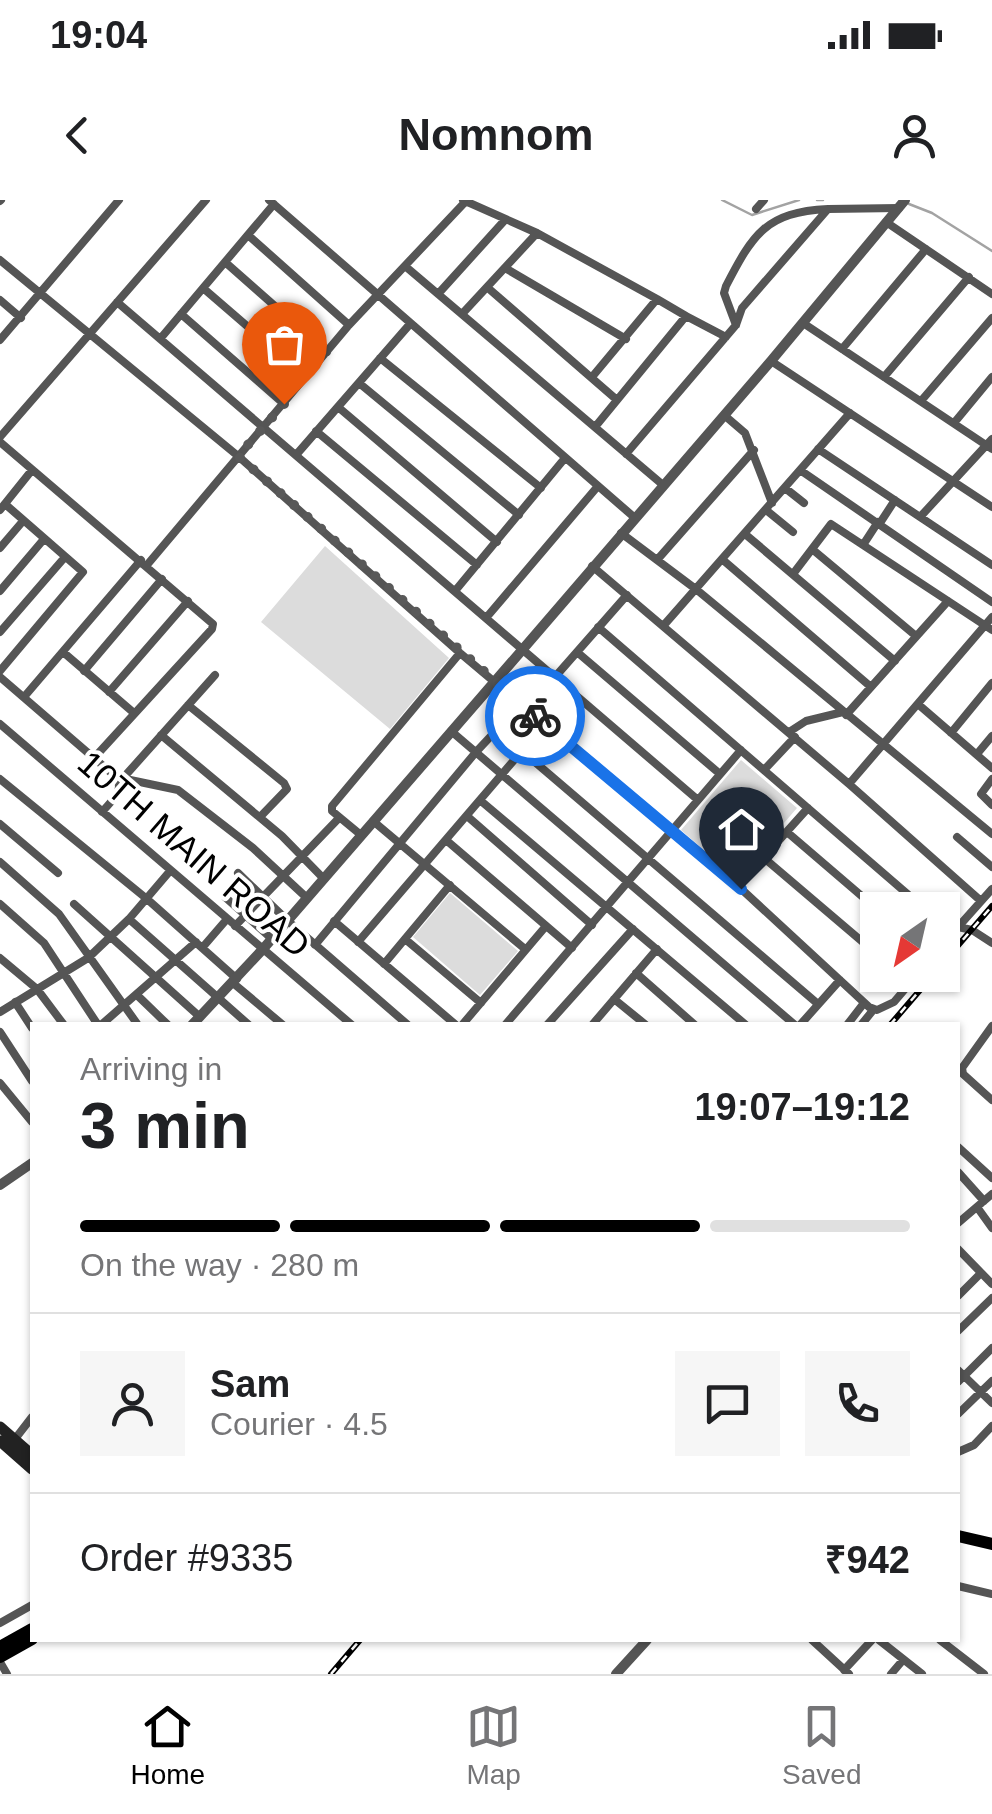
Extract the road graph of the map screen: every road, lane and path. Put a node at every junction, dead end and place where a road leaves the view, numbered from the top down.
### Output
1 (119, 200) edge
2 (206, 200) edge
3 (465, 200) edge
4 (764, 200) edge
5 (272, 202) edge
6 (902, 204) edge
7 (756, 209) dead end
8 (828, 209) junction
9 (504, 221) junction
10 (886, 222) junction
11 (537, 233) junction
12 (248, 235) junction
13 (926, 250) junction
14 (0, 260) edge
15 (225, 262) junction
16 (405, 266) junction
17 (505, 268) junction
18 (969, 278) junction
19 (203, 288) junction
20 (488, 288) junction
21 (438, 294) junction
22 (992, 294) edge
23 (40, 295) junction
24 (378, 295) junction
25 (657, 299) junction
26 (0, 300) edge
27 (117, 302) junction
28 (181, 314) junction
29 (462, 314) junction
30 (686, 316) junction
31 (21, 318) junction
32 (992, 318) edge
33 (803, 323) junction
34 (410, 324) junction
35 (349, 325) junction
36 (736, 325) junction
37 (89, 333) junction
38 (726, 337) junction
39 (160, 339) junction
40 (626, 339) junction
41 (0, 340) edge
42 (842, 349) junction
43 (326, 352) junction
44 (380, 358) junction
45 (771, 361) junction
46 (306, 377) junction
47 (592, 377) junction
48 (884, 377) junction
49 (992, 377) edge
50 (359, 382) junction
51 (618, 400) junction
52 (921, 402) junction
53 (284, 404) junction
54 (338, 407) junction
55 (850, 413) junction
56 (724, 415) junction
57 (954, 422) junction
58 (595, 428) junction
59 (264, 430) junction
60 (316, 431) junction
61 (0, 440) edge
62 (990, 444) edge
63 (754, 450) junction
64 (818, 450) junction
65 (626, 454) junction
66 (296, 455) junction
67 (238, 456) junction
68 (565, 458) junction
69 (32, 470) junction
70 (800, 470) junction
71 (953, 482) junction
72 (663, 485) junction
73 (598, 486) junction
74 (541, 488) junction
75 (785, 488) junction
76 (895, 500) junction
77 (804, 503) dead end
78 (769, 506) junction
79 (3, 507) edge
80 (992, 507) edge
81 (519, 515) junction
82 (921, 516) junction
83 (634, 518) junction
84 (23, 521) junction
85 (879, 522) junction
86 (793, 532) dead end
87 (621, 533) junction
88 (746, 534) junction
89 (44, 539) junction
90 (497, 542) junction
91 (863, 545) junction
92 (0, 548) edge
93 (812, 548) junction
94 (65, 558) junction
95 (657, 560) junction
96 (723, 560) junction
97 (144, 563) junction
98 (477, 565) junction
99 (992, 565) edge
100 (592, 566) junction
101 (793, 574) junction
102 (162, 578) junction
103 (697, 590) junction
104 (0, 591) edge
105 (455, 591) junction
106 (628, 594) junction
107 (188, 601) junction
108 (948, 601) junction
109 (992, 602) edge
110 (486, 618) junction
111 (990, 624) edge
112 (664, 625) junction
113 (598, 627) junction
114 (0, 632) edge
115 (916, 636) junction
116 (522, 649) junction
117 (62, 652) junction
118 (460, 652) junction
119 (577, 652) junction
120 (894, 660) junction
121 (84, 671) junction
122 (0, 674) edge
123 (215, 675) dead end
124 (555, 677) junction
125 (494, 681) junction
126 (992, 683) edge
127 (871, 687) junction
128 (109, 692) junction
129 (24, 697) junction
130 (521, 704) junction
131 (918, 705) junction
132 (188, 706) junction
133 (844, 713) junction
134 (134, 714) junction
135 (0, 724) edge
136 (545, 724) junction
137 (452, 730) junction
138 (951, 733) junction
139 (161, 735) junction
140 (792, 735) junction
141 (992, 736) edge
142 (882, 746) junction
143 (741, 750) junction
144 (522, 751) junction
145 (476, 752) junction
146 (977, 754) junction
147 (94, 758) junction
148 (992, 768) edge
149 (764, 770) junction
150 (720, 774) junction
151 (502, 775) junction
152 (120, 777) junction
153 (0, 779) edge
154 (992, 779) edge
155 (848, 784) junction
156 (698, 800) junction
157 (481, 801) junction
158 (992, 805) edge
159 (808, 808) junction
160 (102, 812) junction
161 (468, 816) junction
162 (260, 817) junction
163 (339, 818) junction
164 (373, 821) junction
165 (0, 824) edge
166 (672, 830) junction
167 (787, 832) junction
168 (992, 834) edge
169 (361, 836) junction
170 (957, 837) dead end
171 (446, 840) junction
172 (400, 843) junction
173 (648, 857) junction
174 (764, 858) junction
175 (302, 859) junction
176 (0, 862) edge
177 (425, 864) junction
178 (992, 867) edge
179 (170, 871) junction
180 (238, 872) dead end
181 (58, 873) dead end
182 (282, 877) junction
183 (324, 879) junction
184 (629, 883) junction
185 (450, 886) junction
186 (738, 886) junction
187 (992, 889) edge
188 (905, 892) edge
189 (860, 895) edge
190 (263, 896) junction
191 (225, 897) dead end
192 (146, 898) junction
193 (307, 898) junction
194 (982, 901) junction
195 (0, 904) edge
196 (74, 904) dead end
197 (608, 907) junction
198 (244, 913) junction
199 (129, 919) junction
200 (288, 921) junction
201 (334, 921) junction
202 (231, 922) junction
203 (592, 925) junction
204 (960, 925) edge
205 (546, 926) junction
206 (633, 928) junction
207 (960, 930) edge
208 (111, 936) junction
209 (406, 938) junction
210 (272, 939) junction
211 (991, 940) edge
212 (860, 941) edge
213 (358, 942) junction
214 (199, 945) junction
215 (316, 945) junction
216 (572, 948) junction
217 (657, 949) junction
218 (263, 950) junction
219 (525, 950) junction
220 (0, 958) edge
221 (88, 958) junction
222 (178, 960) junction
223 (384, 964) junction
224 (64, 972) junction
225 (636, 973) junction
226 (157, 978) junction
227 (840, 980) junction
228 (235, 981) junction
229 (38, 989) junction
230 (902, 992) edge
231 (138, 996) junction
232 (220, 997) junction
233 (614, 998) junction
234 (15, 1002) junction
235 (481, 1002) junction
236 (864, 1003) junction
237 (818, 1004) junction
238 (124, 1007) junction
239 (874, 1009) junction
240 (0, 1012) edge
241 (196, 1021) edge
242 (62, 1022) edge
243 (98, 1022) edge
244 (104, 1022) edge
245 (136, 1022) edge
246 (165, 1022) edge
247 (246, 1022) edge
248 (279, 1022) edge
249 (348, 1022) edge
250 (405, 1022) edge
251 (455, 1022) edge
252 (462, 1022) edge
253 (509, 1022) edge
254 (550, 1022) edge
255 (594, 1022) edge
256 (642, 1022) edge
257 (692, 1022) edge
258 (742, 1022) edge
259 (794, 1022) edge
260 (801, 1022) edge
261 (849, 1022) edge
262 (863, 1022) edge
263 (30, 1025) edge
264 (992, 1026) edge
265 (0, 1032) edge
266 (30, 1076) edge
267 (0, 1083) edge
268 (992, 1100) edge
269 (30, 1120) edge
270 (960, 1149) edge
271 (970, 1158) junction
272 (30, 1164) edge
273 (960, 1169) edge
274 (960, 1173) edge
275 (992, 1178) edge
276 (3, 1179) edge
277 (984, 1201) edge
278 (960, 1217) edge
279 (992, 1228) edge
280 (960, 1253) edge
281 (982, 1273) junction
282 (992, 1284) edge
283 (960, 1294) edge
284 (992, 1298) edge
285 (960, 1329) edge
286 (992, 1348) edge
287 (960, 1376) edge
288 (992, 1381) edge
289 (980, 1392) junction
290 (992, 1403) edge
291 (960, 1412) edge
292 (30, 1420) edge
293 (992, 1426) edge
294 (0, 1427) edge
295 (15, 1439) junction
296 (0, 1441) edge
297 (960, 1451) edge
298 (30, 1453) edge
299 (30, 1467) edge
300 (960, 1532) edge
301 (960, 1533) edge
302 (992, 1536) edge
303 (992, 1544) edge
304 (960, 1586) edge
305 (992, 1594) edge
306 (30, 1606) edge
307 (0, 1622) edge
308 (30, 1631) edge
309 (30, 1641) edge
310 (645, 1642) edge
311 (814, 1642) edge
312 (873, 1642) edge
313 (878, 1642) edge
314 (943, 1642) edge
315 (0, 1647) edge
316 (0, 1660) edge
317 (903, 1660) junction
318 (847, 1672) edge
319 (988, 1673) edge
320 (7, 1674) edge
321 (616, 1674) edge
322 (891, 1674) edge
323 (922, 1674) edge

1 - 23 street
2 - 27 street
3 - 9 street
3 - 16 street
4 - 7 street
5 - 12 street
5 - 24 street
6 - 8 street
6 - 10 street
8 - 36 street
8 - 36 street
9 - 11 street
9 - 21 street
10 - 13 street
10 - 33 street
11 - 17 street
11 - 25 street
12 - 15 street
12 - 35 street
13 - 18 street
13 - 42 street
14 - 23 street
15 - 19 street
15 - 43 street
16 - 21 street
16 - 24 street
17 - 20 street
17 - 40 street
18 - 22 street
18 - 48 street
19 - 28 street
19 - 46 street
20 - 29 street
20 - 47 street
21 - 29 street
23 - 31 street
23 - 37 street
24 - 34 street
24 - 35 street
25 - 30 street
25 - 40 street
26 - 31 street
27 - 37 street
27 - 39 street
28 - 39 street
28 - 53 street
29 - 58 street
30 - 38 street
30 - 51 street
31 - 41 street
32 - 52 street
33 - 42 street
33 - 45 street
34 - 44 street
34 - 68 street
35 - 43 street
36 - 38 street
37 - 61 street
37 - 67 street
38 - 65 street
39 - 59 street
40 - 47 street
42 - 48 street
43 - 46 street
44 - 50 street
44 - 74 street
45 - 55 street
45 - 56 street
46 - 53 street
47 - 51 street
48 - 52 street
49 - 57 street
50 - 54 street
50 - 81 street
51 - 58 street
52 - 57 street
53 - 59 street
54 - 60 street
54 - 90 street
55 - 64 street
55 - 71 street
56 - 63 street
56 - 72 street
57 - 62 street
58 - 65 street
59 - 66 street
59 - 67 street
60 - 66 street
60 - 98 street
61 - 69 street
62 - 71 street
63 - 78 street
63 - 95 street
64 - 70 street
64 - 76 street
65 - 72 street
66 - 105 street
67 - 97 street
67 - 118 street
68 - 73 street
68 - 74 street
69 - 79 street
69 - 97 street
70 - 75 street
70 - 85 street
71 - 80 street
71 - 82 street
72 - 83 street
73 - 83 street
73 - 110 street
74 - 81 street
75 - 77 street
75 - 78 street
76 - 82 street
76 - 85 street
78 - 86 street
78 - 88 street
79 - 84 street
81 - 90 street
82 - 99 street
83 - 87 street
84 - 89 street
84 - 92 street
85 - 91 street
85 - 109 street
87 - 95 street
87 - 100 street
88 - 96 street
88 - 101 street
89 - 94 street
89 - 104 street
90 - 98 street
91 - 93 street
91 - 108 street
93 - 101 street
93 - 115 street
94 - 114 street
94 - 122 street
95 - 103 street
96 - 103 street
96 - 127 street
97 - 102 street
97 - 117 street
98 - 105 street
100 - 106 street
100 - 116 street
101 - 120 street
102 - 107 street
102 - 121 street
103 - 112 street
103 - 133 street
105 - 110 street
106 - 112 street
106 - 113 street
107 - 128 street
107 - 134 street
108 - 111 street
108 - 115 street
110 - 116 street
111 - 131 street
112 - 140 street
113 - 119 street
113 - 143 street
115 - 120 street
116 - 124 street
116 - 125 street
117 - 121 street
117 - 129 street
118 - 125 street
118 - 163 street
119 - 124 street
119 - 150 street
120 - 127 street
121 - 128 street
122 - 129 street
123 - 132 street
124 - 156 street
125 - 130 street
125 - 137 street
126 - 138 street
127 - 133 street
128 - 134 street
129 - 147 street
130 - 136 street
130 - 145 street
131 - 138 street
131 - 142 street
132 - 139 street
132 - 162 street
133 - 140 street
133 - 142 street
134 - 147 street
135 - 160 street, 10TH MAIN ROAD
136 - 144 street
136 - 166 street
137 - 145 street
137 - 164 street
138 - 146 street
139 - 152 street
139 - 162 street
140 - 149 street
140 - 155 street
141 - 146 street
142 - 155 street
142 - 168 street
143 - 149 street
143 - 150 street
144 - 151 street
144 - 173 street
145 - 151 street
145 - 172 street
146 - 148 street
147 - 152 street
149 - 159 street
150 - 156 street
151 - 157 street
151 - 184 street
152 - 160 street
152 - 182 street
153 - 192 street
154 - 158 street
155 - 194 street
156 - 166 street
157 - 161 street
157 - 197 street
159 - 167 street
159 - 188 street
160 - 179 street, 10TH MAIN ROAD
161 - 171 street
161 - 203 street
162 - 175 street
163 - 169 street
163 - 175 street
164 - 169 street
164 - 172 street
165 - 181 street
166 - 173 street
166 - 186 street
167 - 174 street
167 - 189 street
169 - 183 street
170 - 178 street
171 - 177 street
171 - 205 street
172 - 177 street
172 - 201 street
173 - 184 street
173 - 237 street
174 - 186 street
174 - 212 street
175 - 182 street
175 - 183 street
176 - 221 street
177 - 185 street
177 - 213 street
179 - 192 street
179 - 202 street, 10TH MAIN ROAD
180 - 190 street
182 - 190 street
182 - 193 street
183 - 193 street
184 - 197 street
184 - 259 street
185 - 209 street
185 - 219 street
186 - 227 street
187 - 194 street
190 - 198 street
190 - 200 street
191 - 198 street
192 - 199 street
192 - 214 street
193 - 200 street
194 - 204 street
195 - 224 street
196 - 208 street
197 - 203 street
197 - 206 street
198 - 202 street
198 - 210 street
199 - 208 street
199 - 222 street
200 - 210 street
200 - 215 street
201 - 213 street
201 - 215 street
202 - 214 street
202 - 218 street, 10TH MAIN ROAD
203 - 216 street
205 - 216 street
205 - 219 street
206 - 217 street
206 - 254 street
207 - 211 street
208 - 221 street
208 - 226 street
209 - 223 street
209 - 235 street
210 - 218 street
213 - 223 street
214 - 222 street
214 - 228 street
215 - 250 street
216 - 253 street
217 - 225 street
217 - 258 street
218 - 228 street
218 - 249 street, 10TH MAIN ROAD
219 - 235 street
220 - 229 street
221 - 224 street
221 - 238 street
222 - 226 street
222 - 232 street
223 - 251 street
224 - 229 street
224 - 243 street
225 - 233 street
225 - 257 street
226 - 231 street
226 - 241 street
227 - 236 street
227 - 237 street
228 - 232 street
228 - 248 street
229 - 234 street
229 - 242 street
230 - 239 street
231 - 238 street
231 - 246 street
232 - 241 street
232 - 247 street
233 - 255 street
233 - 256 street
234 - 240 street
234 - 263 street
235 - 252 street
236 - 239 street
236 - 261 street
237 - 260 street
238 - 244 street
238 - 245 street
239 - 262 street
264 - 268 street
265 - 266 street
267 - 269 street
270 - 271 street
271 - 273 street
271 - 275 street
272 - 276 street
274 - 277 street
277 - 278 street
277 - 279 street
280 - 281 street
281 - 282 street
281 - 283 street
284 - 285 street
286 - 287 street
287 - 289 street
288 - 289 street
289 - 290 street
289 - 291 street
292 - 295 street
293 - 297 street
294 - 295 main road
295 - 298 main road
296 - 299 main road
300 - 302 main road
301 - 303 main road
304 - 305 street
306 - 307 street
308 - 315 main road
309 - 316 main road
310 - 321 street
311 - 318 street
312 - 318 street
313 - 317 street
314 - 319 street
316 - 320 street
317 - 322 street
317 - 323 street

